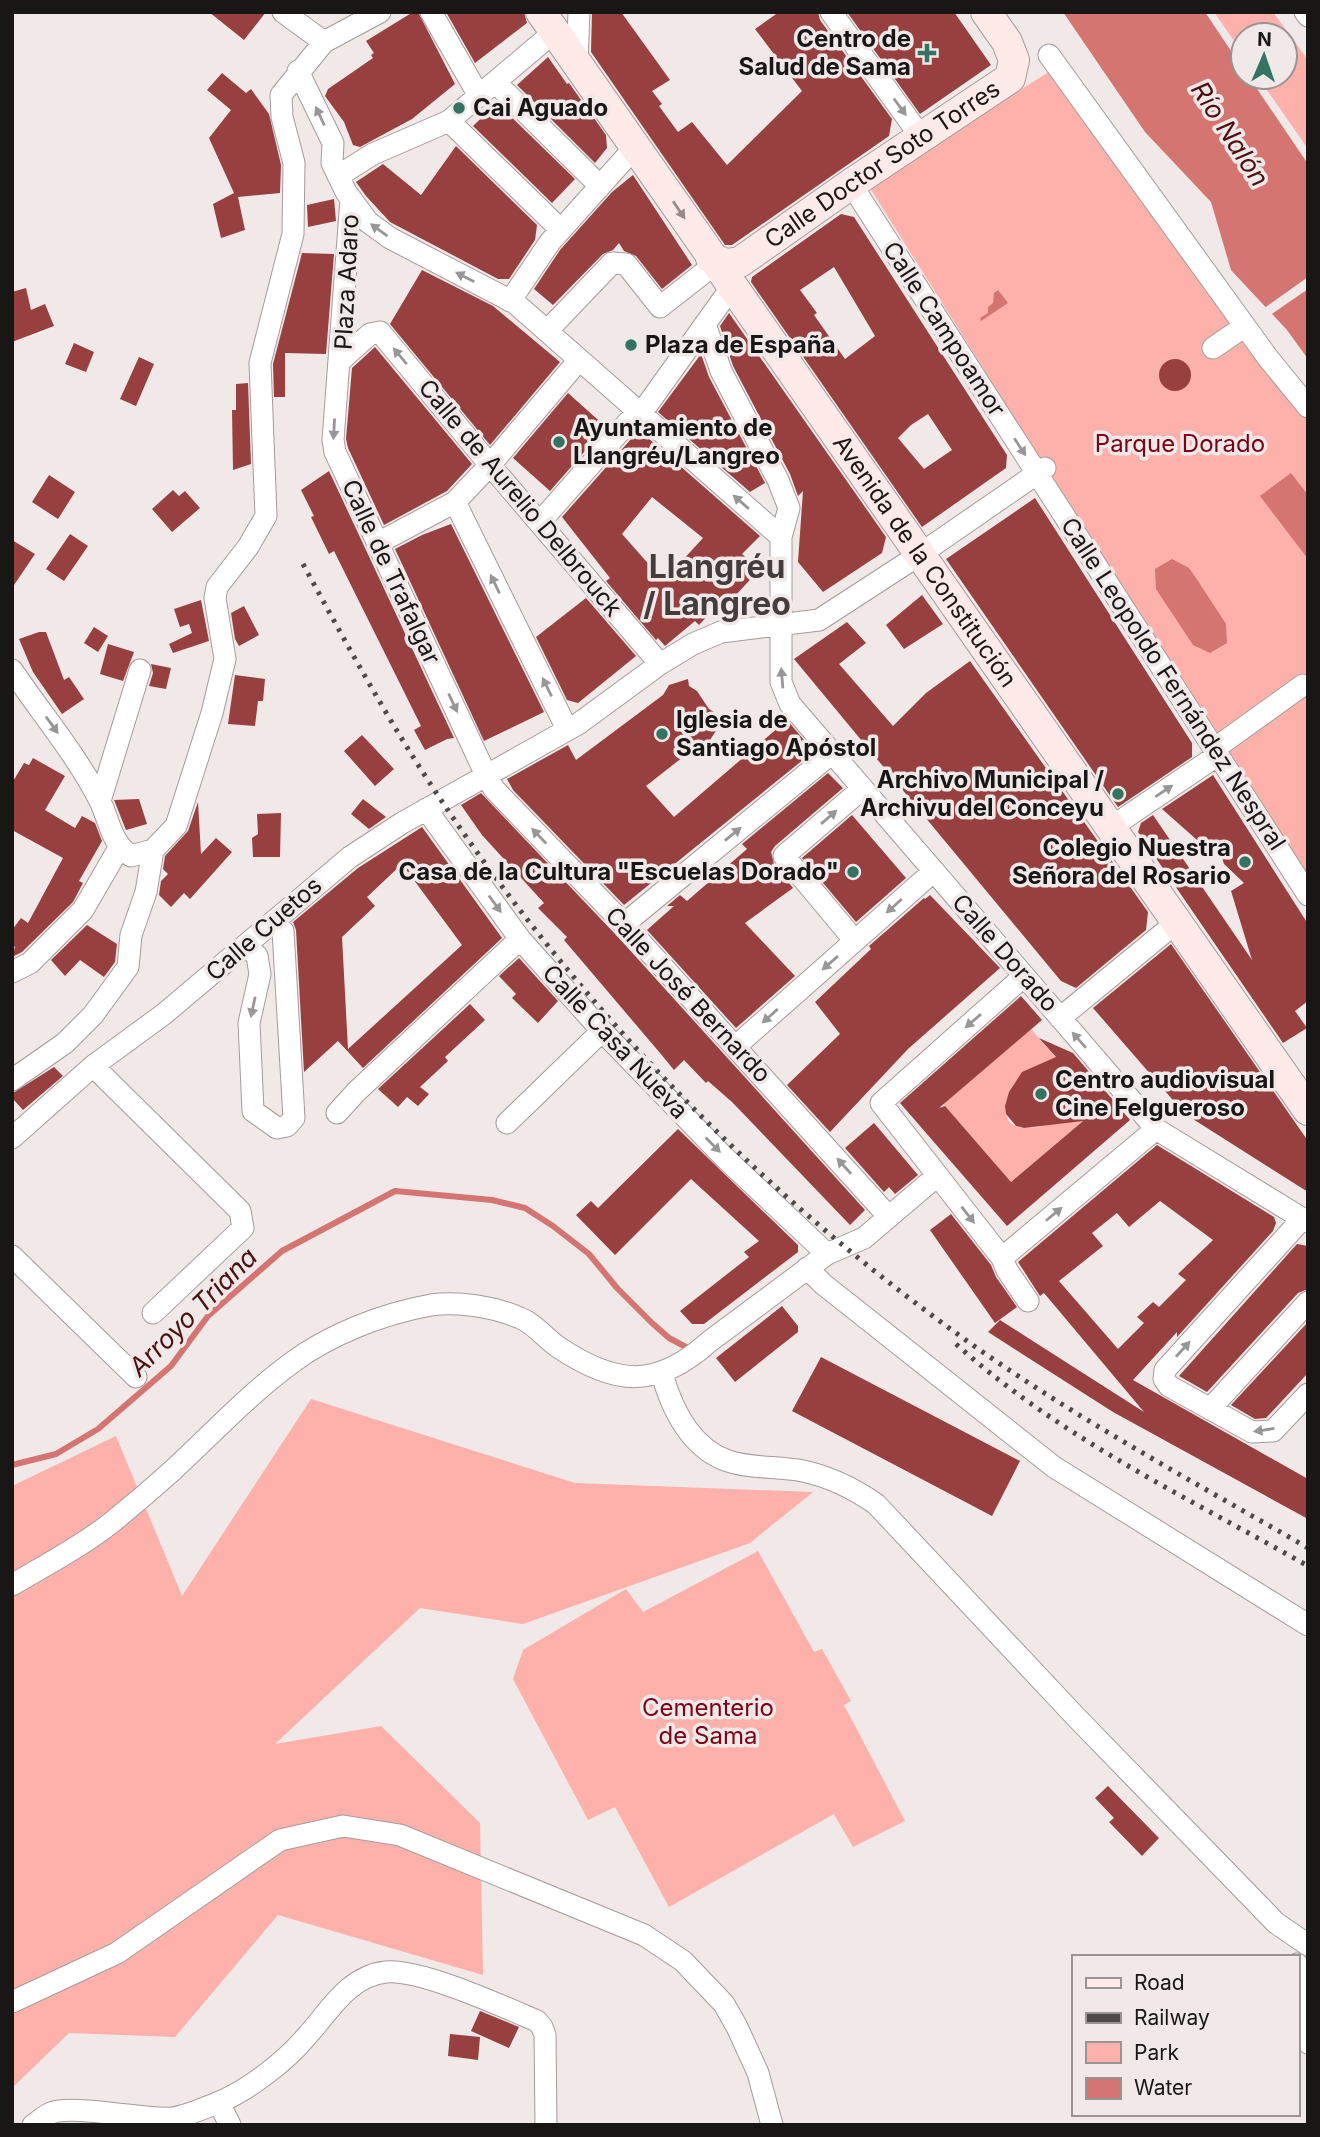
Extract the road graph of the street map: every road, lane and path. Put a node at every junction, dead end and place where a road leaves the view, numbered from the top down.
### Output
1 (283, 12) edge
2 (380, 12) edge
3 (431, 12) edge
4 (579, 12) edge
5 (831, 12) edge
6 (986, 12) edge
7 (547, 22) edge
8 (324, 42) junction
9 (1049, 55) dead end
10 (577, 64) junction
11 (298, 71) junction
12 (487, 89) junction
13 (449, 121) junction
14 (933, 137) junction
15 (635, 147) junction
16 (850, 184) junction
17 (600, 186) junction
18 (345, 189) junction
19 (561, 230) junction
20 (726, 272) junction
21 (513, 302) junction
22 (705, 324) junction
23 (1245, 326) junction
24 (545, 330) junction
25 (380, 332) joint
26 (1213, 348) dead end
27 (579, 360) junction
28 (340, 361) junction
29 (1308, 407) edge
30 (641, 415) junction
31 (490, 465) junction
32 (1041, 471) junction
33 (455, 502) junction
34 (540, 522) junction
35 (781, 537) junction
36 (379, 543) junction
37 (919, 555) junction
38 (781, 625) junction
39 (660, 664) junction
40 (12, 670) edge
41 (140, 670) dead end
42 (1303, 685) dead end
43 (567, 730) junction
44 (1216, 752) junction
45 (832, 753) junction
46 (486, 775) junction
47 (862, 789) junction
48 (100, 801) junction
49 (434, 805) junction
50 (1110, 828) junction
51 (119, 848) junction
52 (153, 850) junction
53 (933, 871) junction
54 (1308, 895) edge
55 (274, 921) junction
56 (1177, 922) junction
57 (624, 924) junction
58 (520, 939) junction
59 (855, 941) junction
60 (246, 945) junction
61 (12, 972) edge
62 (1024, 976) junction
63 (1060, 1017) junction
64 (602, 1031) junction
65 (736, 1046) junction
66 (93, 1066) junction
67 (12, 1080) edge
68 (1308, 1110) edge
69 (337, 1112) dead end
70 (507, 1123) dead end
71 (17, 1124) edge
72 (1156, 1129) junction
73 (937, 1176) junction
74 (889, 1217) junction
75 (1305, 1221) edge
76 (827, 1254) junction
77 (12, 1256) edge
78 (1002, 1258) junction
79 (807, 1268) junction
80 (1028, 1301) dead end
81 (1308, 1302) edge
82 (153, 1313) dead end
83 (662, 1374) junction
84 (136, 1377) dead end
85 (1308, 1394) edge
86 (1210, 1409) junction
87 (12, 1585) edge
88 (1308, 1625) edge
89 (1276, 1923) junction
90 (1308, 1945) edge
91 (1295, 1955) edge
92 (1299, 1971) edge
93 (1306, 1997) edge
94 (12, 2002) edge
95 (1308, 2043) edge
96 (219, 2102) junction
97 (50, 2118) edge
98 (33, 2125) edge
99 (230, 2125) edge
100 (545, 2125) edge
101 (772, 2125) edge

1 - 8 street
2 - 8 street
3 - 12 street
4 - 10 street
5 -> 14 street
6 - 14 street, Calle Doctor Soto Torres
7 - 10 street, Avenida de la Constitución
7 - 12 street
8 - 11 street
9 - 23 street
10 - 15 street, Avenida de la Constitución
18 -> 11 street, Plaza Adaro
11 - 52 street
12 - 13 street
12 - 17 street
13 - 18 street
13 - 19 street
14 - 16 street, Calle Doctor Soto Torres
15 - 17 street
15 -> 20 street, Avenida de la Constitución
16 - 20 street, Calle Doctor Soto Torres
16 -> 32 street, Calle Campoamor
17 - 19 street
21 -> 18 street
18 - 28 street, Plaza Adaro
19 - 21 street
20 - 22 street
20 - 24 street
20 - 37 street, Avenida de la Constitución
21 - 24 street
22 - 30 street
22 - 35 street, Calle Dorado
23 - 26 street
23 - 29 street
24 - 27 street
25 - 28 street, Plaza Adaro
31 -> 25 street, Calle de Aurelio Delbrouck
27 - 30 street
27 - 31 street
28 -> 36 street, Calle de Trafalgar
30 - 34 street
35 -> 30 street
31 - 33 street
31 - 34 street, Calle de Aurelio Delbrouck
32 - 37 street, Calle Cuetos
32 - 44 street, Calle Leopoldo Fernández Nespral
33 - 36 street
43 -> 33 street
34 - 39 street, Calle de Aurelio Delbrouck
35 - 38 street, Calle Dorado
36 -> 46 street, Calle de Trafalgar
37 - 38 street, Calle Cuetos
37 - 50 street, Avenida de la Constitución
38 - 39 street, Calle Cuetos
45 -> 38 street, Calle Dorado
39 - 43 street, Calle Cuetos
40 -> 48 street
41 - 48 street
42 - 44 street
43 - 46 street, Calle Cuetos
50 -> 44 street
44 - 54 street, Calle Leopoldo Fernández Nespral
45 - 47 street, Calle Dorado
57 -> 45 street
46 - 49 street, Calle Cuetos
57 -> 46 street, Calle José Bernardo
47 - 53 street, Calle Dorado
59 -> 47 street
48 - 51 street
49 - 55 street, Calle Cuetos
49 -> 58 street, Calle Casa Nueva
50 - 56 street, Avenida de la Constitución
51 - 52 street
51 - 61 street
52 - 67 street
53 -> 59 street
53 - 62 street, Calle Dorado
55 - 60 street, Calle Cuetos
60 -> 55 street
56 - 63 street
56 - 68 street, Avenida de la Constitución
57 - 65 street, Calle José Bernardo
58 - 64 street, Calle Casa Nueva
58 - 69 street
59 -> 65 street
60 - 66 street, Calle Cuetos
62 - 63 street, Calle Dorado
62 -> 73 street
72 -> 63 street, Calle Dorado
64 - 70 street
64 -> 76 street, Calle Casa Nueva
74 -> 65 street, Calle José Bernardo
66 - 71 street, Calle Cuetos
66 - 82 street
72 - 75 street, Calle Dorado
78 -> 72 street
73 - 74 street
73 -> 78 street
74 - 76 street
86 -> 75 street
76 - 79 street
77 - 84 street
78 - 80 street
79 - 83 street
79 - 88 street
81 - 86 street
83 - 87 street
83 - 89 street
85 -> 86 street
89 - 90 street
89 - 91 street
92 - 93 street
93 - 95 street
94 - 101 street
96 - 97 street
96 - 99 street
96 - 100 street
97 - 98 street

